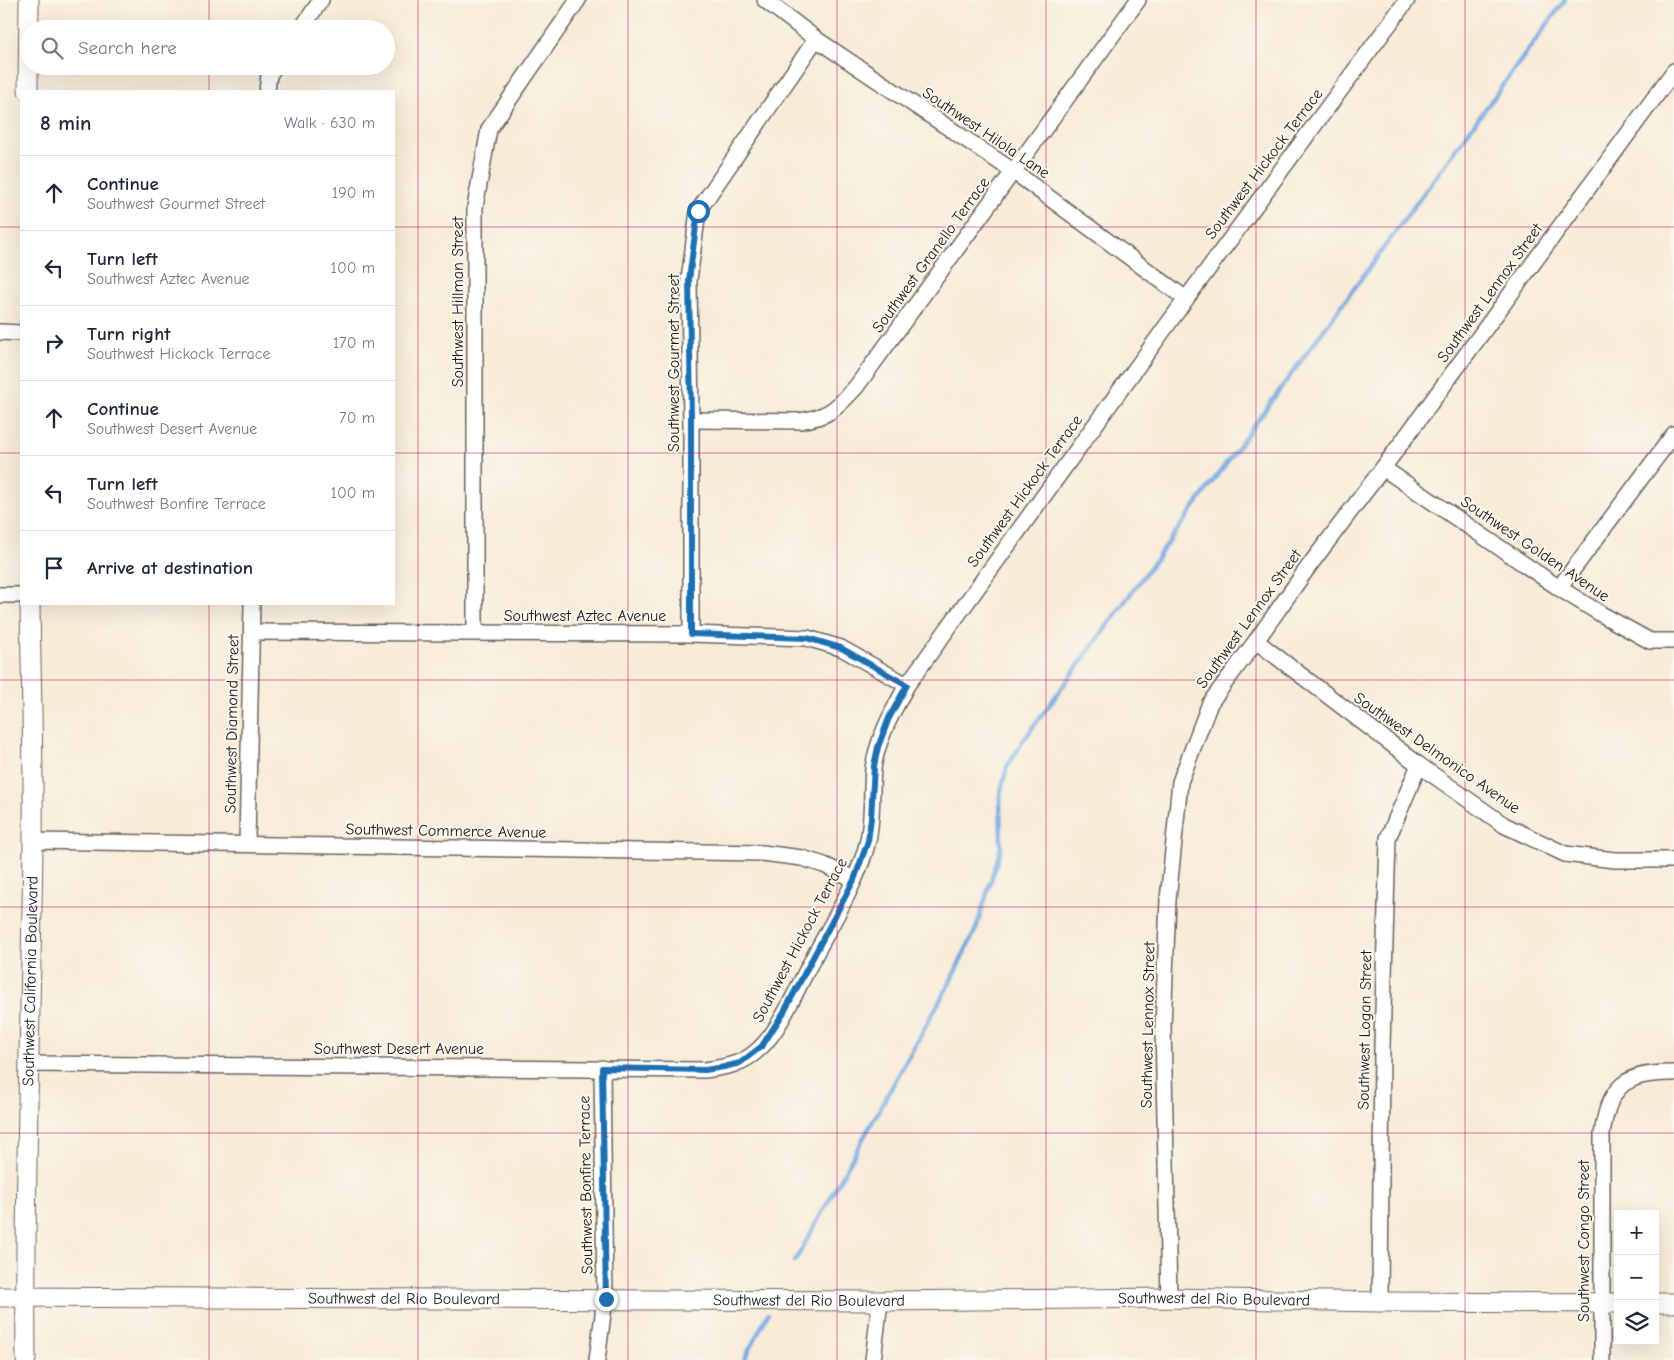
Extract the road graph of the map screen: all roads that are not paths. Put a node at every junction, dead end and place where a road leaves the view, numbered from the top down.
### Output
1 (29, 0) edge
2 (321, 0) edge
3 (578, 0) edge
4 (765, 0) edge
5 (1138, 0) edge
6 (1407, 0) edge
7 (29, 20) edge
8 (307, 20) edge
9 (816, 39) junction
10 (1674, 71) edge
11 (28, 75) edge
12 (269, 75) edge
13 (28, 90) edge
14 (267, 90) edge
15 (1013, 171) junction
16 (1186, 299) junction
17 (0, 332) edge
18 (20, 333) edge
19 (691, 420) junction
20 (1674, 434) edge
21 (1383, 468) junction
22 (1559, 588) junction
23 (0, 595) edge
24 (20, 595) edge
25 (30, 605) edge
26 (252, 605) edge
27 (252, 632) junction
28 (476, 632) junction
29 (691, 634) junction
30 (1256, 641) junction
31 (1674, 641) edge
32 (907, 685) junction
33 (1419, 766) junction
34 (33, 842) junction
35 (247, 844) junction
36 (1674, 860) edge
37 (854, 880) junction
38 (762, 1046) joint
39 (28, 1064) junction
40 (602, 1068) junction
41 (1674, 1073) edge
42 (0, 1297) edge
43 (26, 1297) junction
44 (1169, 1298) junction
45 (606, 1299) junction
46 (880, 1301) junction
47 (1380, 1302) junction
48 (1674, 1302) edge
49 (1609, 1303) edge
50 (1659, 1303) edge
51 (26, 1360) edge
52 (597, 1360) edge
53 (873, 1360) edge
54 (1602, 1360) edge

1 - 7 street
2 - 8 street
3 - 28 street, Southwest Hillman Street
4 - 9 street, Southwest Hilola Lane
5 - 15 street, Southwest Granello Terrace
6 - 16 street, Southwest Hickock Terrace
9 - 15 street, Southwest Hilola Lane
9 - 19 street, Southwest Gourmet Street
10 - 21 street, Southwest Lennox Street
11 - 13 street
12 - 14 street
15 - 16 street, Southwest Hilola Lane
15 - 19 street, Southwest Granello Terrace
16 - 32 street, Southwest Hickock Terrace
17 - 18 street
19 - 29 street, Southwest Gourmet Street
20 - 22 street
21 - 22 street, Southwest Golden Avenue
21 - 30 street, Southwest Lennox Street
22 - 31 street, Southwest Golden Avenue
23 - 24 street
25 - 34 street, Southwest California Boulevard
26 - 27 street, Southwest Diamond Street
27 - 28 street, Southwest Aztec Avenue
27 - 35 street, Southwest Diamond Street
28 - 29 street, Southwest Aztec Avenue
29 - 32 street, Southwest Aztec Avenue
30 - 33 street, Southwest Delmonico Avenue
30 - 44 street, Southwest Lennox Street
32 - 37 street, Southwest Hickock Terrace
33 - 36 street, Southwest Delmonico Avenue
33 - 47 street, Southwest Logan Street
34 - 35 street, Southwest Commerce Avenue
34 - 39 street, Southwest California Boulevard
35 - 37 street, Southwest Commerce Avenue
37 - 38 street, Southwest Hickock Terrace
38 - 40 street, Southwest Desert Avenue
39 - 40 street, Southwest Desert Avenue
39 - 43 street, Southwest California Boulevard
40 - 45 street, Southwest Bonfire Terrace
41 - 49 street, Southwest Congo Street
42 - 43 street, Southwest del Rio Boulevard
43 - 45 street, Southwest del Rio Boulevard
43 - 51 street, Southwest California Boulevard
44 - 46 street, Southwest del Rio Boulevard
44 - 47 street, Southwest del Rio Boulevard
45 - 46 street, Southwest del Rio Boulevard
45 - 52 street, Southwest Bonfire Terrace
46 - 53 street
47 - 49 street, Southwest del Rio Boulevard
48 - 50 street
49 - 54 street, Southwest Congo Street

